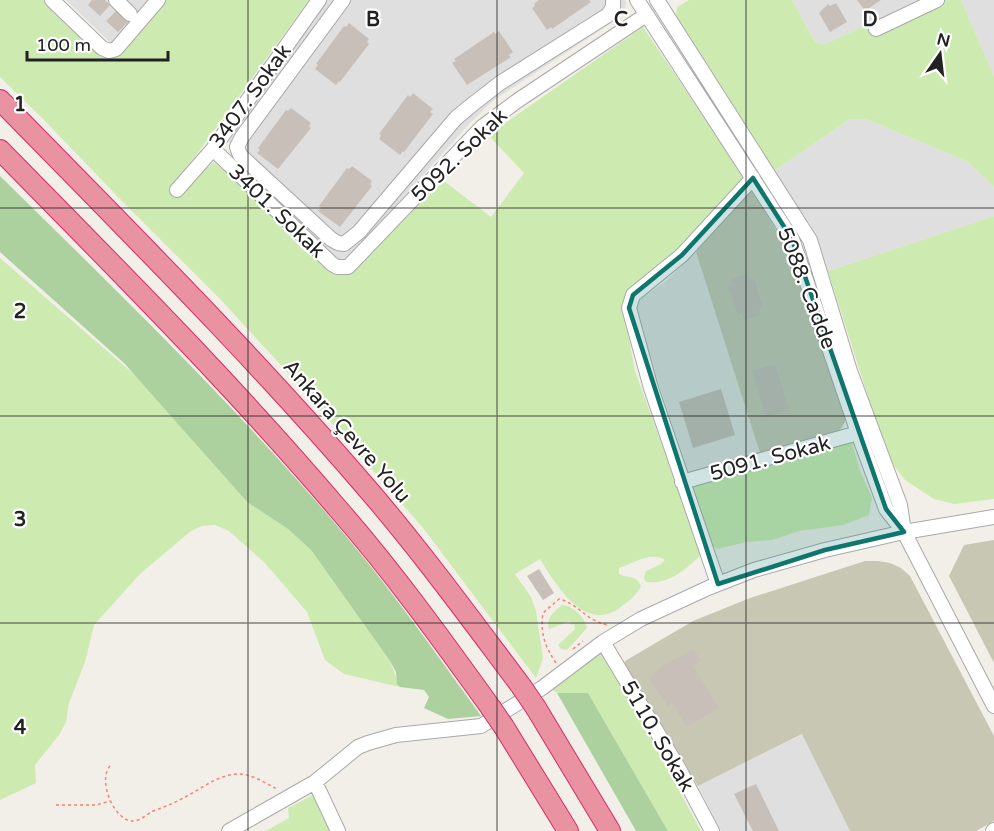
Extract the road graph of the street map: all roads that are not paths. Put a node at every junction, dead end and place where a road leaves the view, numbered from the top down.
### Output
1 (52, 0) edge
2 (116, 0) edge
3 (158, 0) edge
4 (319, 0) edge
5 (343, 0) edge
6 (613, 0) edge
7 (637, 0) edge
8 (937, 0) edge
9 (662, 2) edge
10 (130, 14) dead end
11 (646, 15) junction
12 (876, 29) dead end
13 (0, 100) edge
14 (213, 149) junction
15 (0, 150) edge
16 (753, 178) junction
17 (177, 190) dead end
18 (343, 268) joint
19 (858, 433) junction
20 (682, 482) junction
21 (994, 517) edge
22 (904, 532) junction
23 (718, 584) junction
24 (603, 642) junction
25 (994, 706) edge
26 (315, 782) junction
27 (229, 831) edge
28 (338, 831) edge
29 (568, 831) edge
30 (610, 831) edge
31 (712, 831) edge

1 - 3 street
2 - 10 street
4 - 14 street, 3407. Sokak
5 - 6 street
7 - 11 street, 5088. Cadde
8 - 12 street
9 - 22 street, 5088. Cadde
11 - 16 street, 5088. Cadde
11 - 18 street, 5092. Sokak
13 - 30 highway, Ankara Çevre Yolu, bridge
14 - 17 street, 3407. Sokak
14 - 18 street, 3401. Sokak
15 - 29 highway, bridge
16 - 19 street, 5088. Cadde
16 - 20 street
19 - 20 street, 5091. Sokak
19 - 22 street, 5088. Cadde
20 - 23 street
21 - 22 street
22 - 23 street
22 - 25 street, 5088. Cadde
23 - 24 street
24 - 26 street
24 - 31 street, 5110. Sokak
26 - 27 street
26 - 28 street

